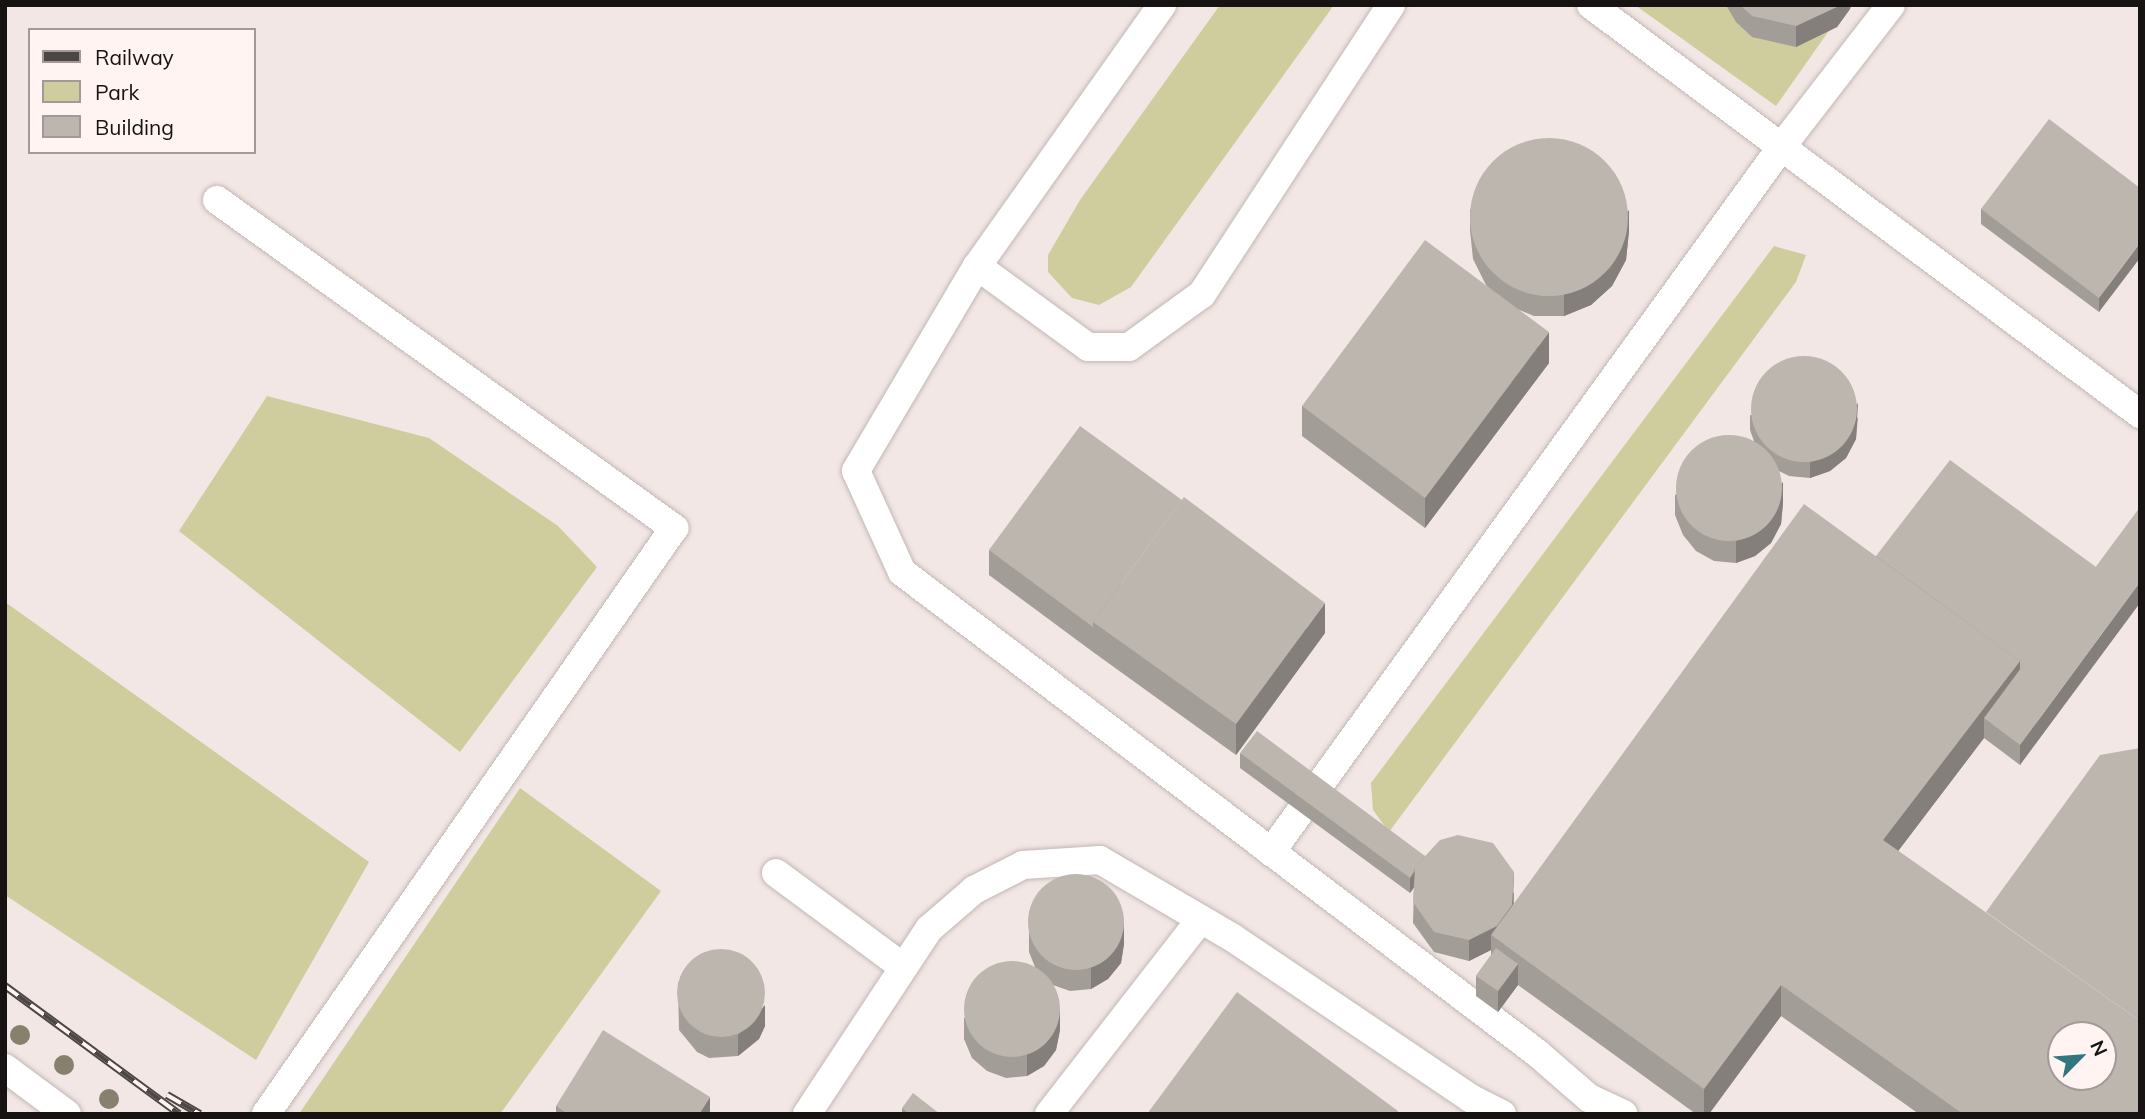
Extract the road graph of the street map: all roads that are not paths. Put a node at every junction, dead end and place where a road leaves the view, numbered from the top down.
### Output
1 (1162, 5) edge
2 (1391, 5) edge
3 (1591, 5) edge
4 (1891, 5) edge
5 (1782, 146) junction
6 (217, 200) dead end
7 (977, 266) junction
8 (2140, 414) edge
9 (1271, 852) junction
10 (776, 873) dead end
11 (1201, 919) junction
12 (903, 967) junction
13 (5, 1068) edge
14 (66, 1114) edge
15 (266, 1114) edge
16 (807, 1114) edge
17 (1049, 1114) edge
18 (1502, 1114) edge
19 (1624, 1114) edge

1 - 7 lane
2 - 7 lane
3 - 5 lane
4 - 5 lane
5 - 8 lane
5 - 9 lane
6 - 15 lane
7 - 9 lane
9 - 19 lane
10 - 12 lane
11 - 12 lane
11 - 17 lane
11 - 18 lane
12 - 16 lane
13 - 14 lane

